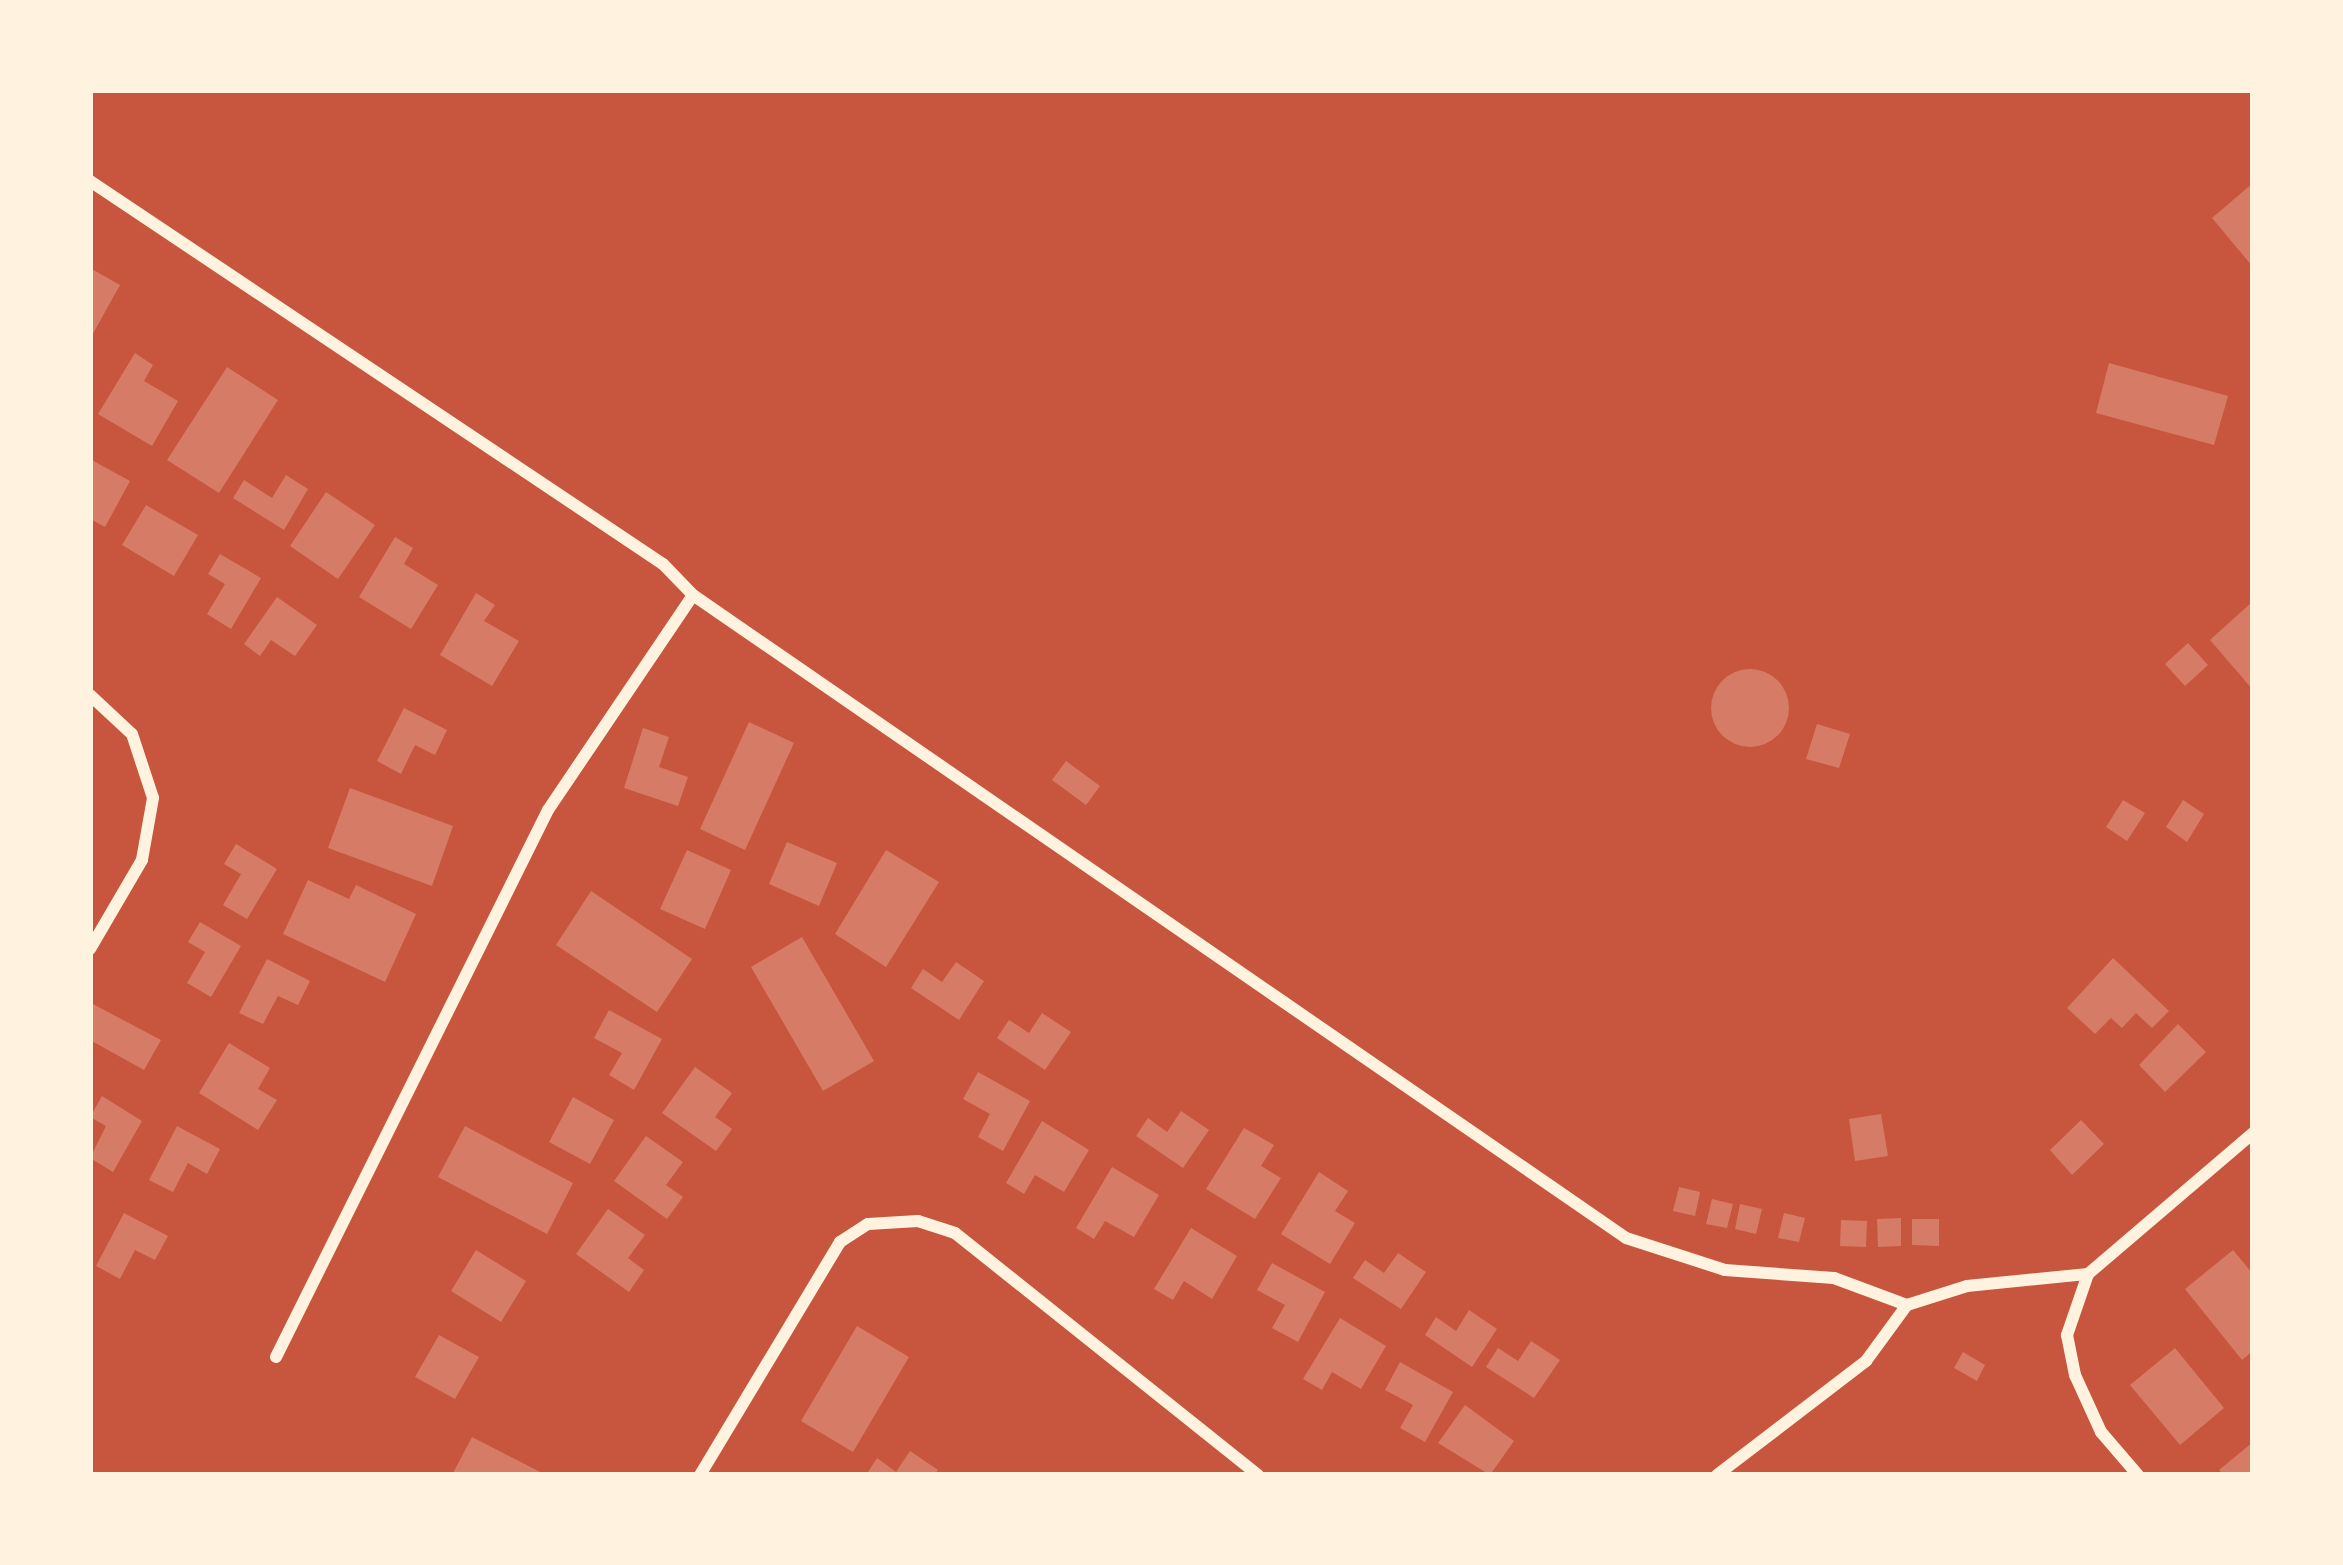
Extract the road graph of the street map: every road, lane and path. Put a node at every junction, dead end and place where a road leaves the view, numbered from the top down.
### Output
1 (90, 181) edge
2 (693, 595) junction
3 (90, 695) edge
4 (90, 949) edge
5 (2253, 1133) edge
6 (2089, 1274) junction
7 (1907, 1306) junction
8 (276, 1357) dead end
9 (700, 1475) edge
10 (1258, 1475) edge
11 (1717, 1475) edge
12 (2138, 1475) edge

1 - 2 street
2 - 7 street
2 - 8 street
3 - 4 street
5 - 6 street
6 - 7 street
6 - 12 street
7 - 11 street
9 - 10 street

